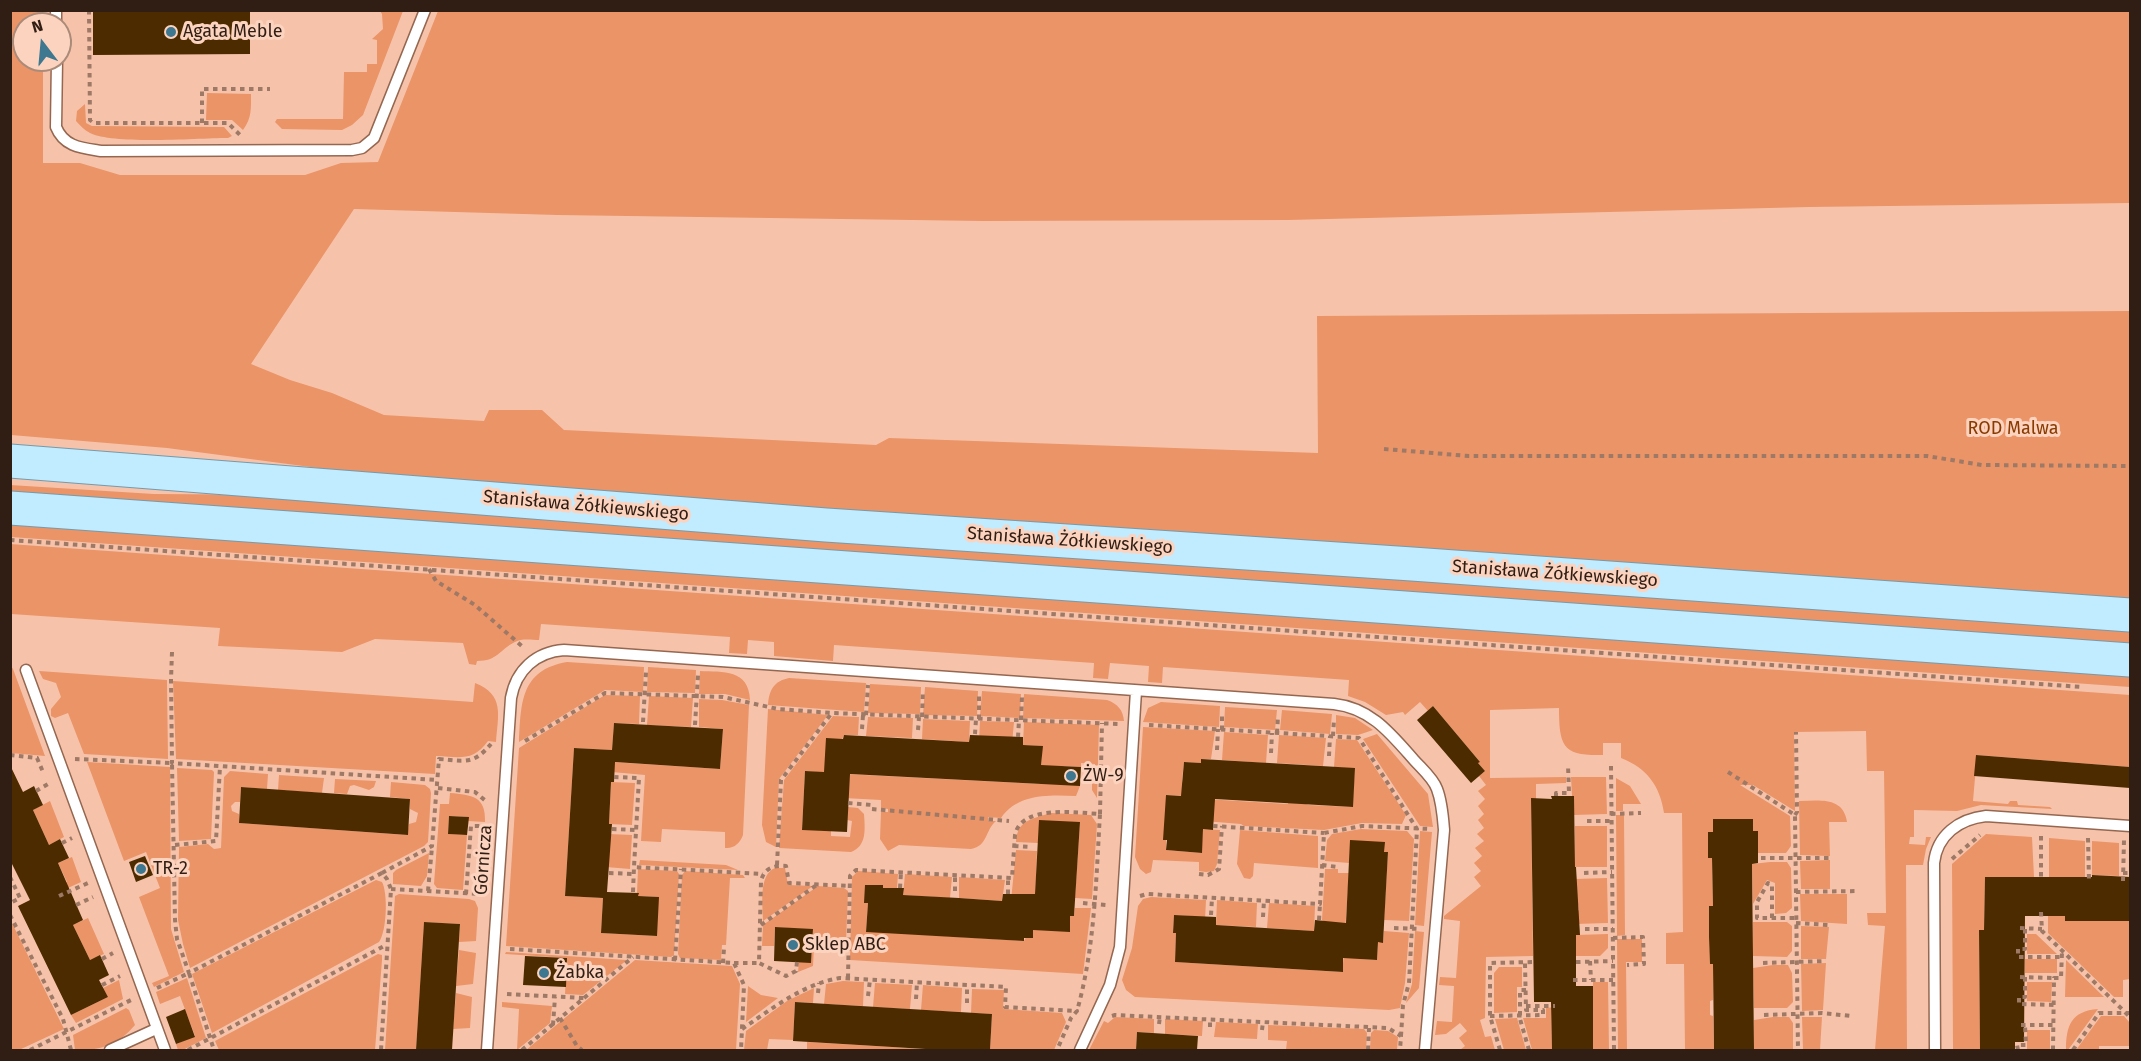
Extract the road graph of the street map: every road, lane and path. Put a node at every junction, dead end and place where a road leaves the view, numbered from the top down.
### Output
1 (89, 10) edge
2 (425, 10) edge
3 (57, 72) edge
4 (270, 88) dead end
5 (202, 123) junction
6 (250, 135) dead end
7 (1384, 449) dead end
8 (10, 461) edge
9 (2130, 466) edge
10 (10, 508) edge
11 (10, 540) edge
12 (429, 569) junction
13 (2130, 615) edge
14 (172, 652) dead end
15 (646, 656) junction
16 (536, 658) junction
17 (699, 660) junction
18 (2130, 660) edge
19 (26, 670) dead end
20 (868, 672) junction
21 (924, 676) junction
22 (980, 680) junction
23 (1023, 683) junction
24 (2085, 687) dead end
25 (1136, 691) junction
26 (645, 694) junction
27 (697, 696) junction
28 (832, 713) junction
29 (865, 715) junction
30 (920, 717) junction
31 (977, 719) junction
32 (1020, 720) junction
33 (643, 722) dead end
34 (1102, 723) junction
35 (1134, 724) junction
36 (695, 725) dead end
37 (862, 729) dead end
38 (1218, 729) junction
39 (918, 730) dead end
40 (1796, 732) dead end
41 (1272, 733) junction
42 (975, 734) dead end
43 (1330, 736) junction
44 (1018, 737) dead end
45 (507, 745) junction
46 (1217, 750) dead end
47 (1271, 753) dead end
48 (10, 756) edge
49 (1329, 756) dead end
50 (89, 759) dead end
51 (172, 763) junction
52 (1568, 765) dead end
53 (220, 766) junction
54 (1611, 766) dead end
55 (274, 770) junction
56 (1728, 772) dead end
57 (330, 773) junction
58 (385, 777) junction
59 (614, 777) dead end
60 (273, 778) dead end
61 (438, 780) junction
62 (329, 781) dead end
63 (48, 784) junction
64 (385, 785) dead end
65 (438, 788) junction
66 (36, 790) dead end
67 (53, 795) dead end
68 (1556, 796) dead end
69 (848, 803) dead end
70 (488, 806) dead end
71 (1641, 813) dead end
72 (1100, 814) junction
73 (1611, 814) junction
74 (1795, 815) junction
75 (490, 819) dead end
76 (1009, 821) dead end
77 (1587, 821) dead end
78 (1611, 821) junction
79 (2130, 825) edge
80 (1213, 826) dead end
81 (1222, 826) junction
82 (612, 829) dead end
83 (1417, 829) junction
84 (636, 830) junction
85 (1444, 830) junction
86 (1986, 830) dead end
87 (1324, 833) junction
88 (2053, 835) dead end
89 (2076, 837) dead end
90 (2130, 840) edge
91 (73, 842) dead end
92 (62, 843) dead end
93 (175, 844) junction
94 (432, 846) junction
95 (1014, 846) junction
96 (1030, 847) dead end
97 (1761, 858) dead end
98 (1796, 858) junction
99 (1830, 858) dead end
100 (1949, 862) dead end
101 (1322, 865) junction
102 (777, 866) junction
103 (634, 867) junction
104 (1338, 867) dead end
105 (681, 869) junction
106 (84, 872) dead end
107 (901, 872) junction
108 (1612, 872) junction
109 (382, 873) junction
110 (609, 873) dead end
111 (1584, 873) dead end
112 (2123, 873) junction
113 (2130, 873) edge
114 (634, 874) junction
115 (763, 874) junction
116 (1199, 874) dead end
117 (955, 875) junction
118 (10, 877) edge
119 (2041, 877) dead end
120 (1008, 878) junction
121 (2089, 881) dead end
122 (2123, 881) dead end
123 (88, 883) junction
124 (818, 884) junction
125 (850, 886) junction
126 (900, 888) dead end
127 (391, 889) junction
128 (428, 891) junction
129 (955, 891) dead end
130 (1859, 891) dead end
131 (633, 892) dead end
132 (1796, 892) junction
133 (466, 894) junction
134 (1008, 894) dead end
135 (1313, 894) dead end
136 (1320, 894) junction
137 (59, 897) dead end
138 (1212, 898) junction
139 (1264, 900) junction
140 (10, 903) edge
141 (1083, 903) dead end
142 (76, 904) dead end
143 (1095, 904) junction
144 (1320, 904) junction
145 (483, 905) dead end
146 (1124, 906) junction
147 (2041, 912) dead end
148 (10, 915) edge
149 (1211, 915) dead end
150 (1772, 916) junction
151 (1263, 917) dead end
152 (1319, 920) dead end
153 (1797, 920) junction
154 (760, 925) junction
155 (1829, 925) dead end
156 (1394, 928) dead end
157 (1412, 929) junction
158 (1585, 929) dead end
159 (1613, 929) junction
160 (2042, 929) junction
161 (1435, 930) junction
162 (1613, 938) junction
163 (109, 942) dead end
164 (387, 944) junction
165 (494, 948) junction
166 (724, 948) dead end
167 (113, 953) junction
168 (2062, 954) junction
169 (633, 957) junction
170 (102, 959) dead end
171 (675, 960) junction
172 (116, 961) dead end
173 (1613, 961) junction
174 (1826, 961) dead end
175 (797, 962) dead end
176 (1533, 962) dead end
177 (1576, 962) dead end
178 (1590, 962) junction
179 (1797, 962) junction
180 (723, 963) junction
181 (734, 963) junction
182 (759, 963) junction
183 (1525, 963) junction
184 (1763, 963) dead end
185 (1627, 964) dead end
186 (119, 968) dead end
187 (189, 973) junction
188 (122, 976) junction
189 (848, 978) junction
190 (2054, 978) junction
191 (870, 980) junction
192 (1573, 980) dead end
193 (1591, 980) junction
194 (1613, 980) junction
195 (819, 982) junction
196 (917, 982) junction
197 (125, 984) dead end
198 (968, 985) junction
199 (102, 986) dead end
200 (1526, 990) junction
201 (128, 993) dead end
202 (492, 993) junction
203 (818, 993) dead end
204 (868, 996) dead end
205 (555, 997) junction
206 (584, 999) junction
207 (916, 999) dead end
208 (967, 1002) dead end
209 (2054, 1005) junction
210 (1526, 1006) junction
211 (1555, 1006) dead end
212 (1077, 1011) junction
213 (2128, 1013) edge
214 (1096, 1014) junction
215 (1798, 1014) junction
216 (1520, 1015) junction
217 (1764, 1015) dead end
218 (1490, 1016) junction
219 (1851, 1016) dead end
220 (1160, 1017) junction
221 (2130, 1017) edge
222 (560, 1018) junction
223 (1210, 1019) junction
224 (1263, 1022) junction
225 (1159, 1024) dead end
226 (553, 1025) junction
227 (2053, 1025) junction
228 (1210, 1027) dead end
229 (1369, 1028) junction
230 (156, 1029) junction
231 (742, 1029) junction
232 (1262, 1030) dead end
233 (67, 1033) junction
234 (1401, 1036) junction
235 (209, 1040) junction
236 (30, 1050) edge
237 (71, 1050) edge
238 (110, 1050) edge
239 (165, 1050) edge
240 (188, 1050) edge
241 (214, 1050) edge
242 (381, 1050) edge
243 (487, 1050) edge
244 (522, 1050) edge
245 (582, 1050) edge
246 (741, 1050) edge
247 (1057, 1050) edge
248 (1080, 1050) edge
249 (1368, 1050) edge
250 (1400, 1050) edge
251 (1425, 1050) edge
252 (1500, 1050) edge
253 (1529, 1050) edge
254 (1614, 1050) edge
255 (1798, 1050) edge
256 (1935, 1050) edge
257 (2018, 1050) edge
258 (2053, 1050) edge
259 (2073, 1050) edge

1 - 5 path
2 - 3 lane
4 - 5 path
5 - 6 path
7 - 9 path
8 - 13 main road, Stanisława Żółkiewskiego
10 - 18 main road
11 - 12 path
12 - 16 path
12 - 24 path
14 - 51 path
15 - 16 lane
15 - 17 lane
15 - 26 path
16 - 45 lane, Górnicza
17 - 20 lane
17 - 27 path
19 - 230 lane
20 - 21 lane
20 - 29 path
21 - 22 lane
21 - 30 path
22 - 23 lane
22 - 31 path
23 - 25 lane
23 - 32 path
25 - 35 lane
25 - 85 lane
26 - 27 path
26 - 33 path
26 - 45 path
27 - 28 path
27 - 36 path
28 - 29 path
28 - 102 path
29 - 30 path
29 - 37 path
30 - 31 path
30 - 39 path
31 - 32 path
31 - 42 path
32 - 34 path
32 - 44 path
34 - 35 path
34 - 72 path
35 - 38 path
35 - 146 lane
38 - 41 path
38 - 46 path
40 - 74 path
41 - 43 path
41 - 47 path
43 - 49 path
43 - 83 path
45 - 61 path
45 - 165 lane, Górnicza
48 - 63 path
50 - 51 path
51 - 53 path
51 - 93 path
52 - 68 path
53 - 55 path
53 - 93 path
54 - 73 path
55 - 57 path
55 - 60 path
56 - 74 path
57 - 58 path
57 - 62 path
58 - 61 path
58 - 64 path
59 - 84 path
61 - 65 path
63 - 66 path
63 - 67 path
65 - 70 path
65 - 94 path
69 - 76 path
71 - 73 path
72 - 95 path
72 - 143 path
73 - 78 path
74 - 98 path
75 - 133 path
77 - 78 path
78 - 108 path
79 - 256 lane
80 - 81 path
81 - 87 path
81 - 116 path
82 - 84 path
83 - 85 path
83 - 87 path
83 - 157 path
84 - 103 path
85 - 161 lane
86 - 100 path
87 - 101 path
88 - 119 path
89 - 121 path
90 - 112 path
91 - 92 path
93 - 187 path
94 - 109 path
94 - 128 path
95 - 96 path
95 - 120 path
97 - 98 path
98 - 99 path
98 - 132 path
101 - 104 path
101 - 136 path
102 - 115 path
102 - 124 path
103 - 105 path
103 - 114 path
105 - 115 path
105 - 171 path
106 - 123 path
107 - 117 path
107 - 125 path
107 - 126 path
108 - 111 path
108 - 159 path
109 - 127 path
109 - 187 path
110 - 114 path
112 - 113 path
112 - 122 path
114 - 131 path
115 - 154 path
117 - 120 path
117 - 129 path
118 - 140 path
120 - 134 path
123 - 137 path
123 - 142 path
124 - 125 path
124 - 154 path
125 - 189 path
127 - 128 path
127 - 164 path
128 - 133 path
130 - 132 path
132 - 153 path
133 - 145 path
135 - 136 path
136 - 144 path
138 - 139 path
138 - 146 path
138 - 149 path
139 - 144 path
139 - 151 path
141 - 143 path
143 - 146 path
143 - 212 path
144 - 152 path
146 - 214 lane
147 - 160 path
148 - 233 path
150 - 150 path
150 - 153 path
153 - 155 path
153 - 179 path
154 - 182 path
156 - 157 path
157 - 161 path
157 - 234 path
158 - 159 path
159 - 162 path
160 - 168 path
160 - 168 path
161 - 251 lane
162 - 173 path
162 - 185 path
163 - 167 path
164 - 235 path
164 - 242 path
165 - 169 path
165 - 202 lane, Górnicza
166 - 180 path
167 - 170 path
167 - 172 path
168 - 190 path
168 - 213 path
169 - 171 path
169 - 206 path
171 - 180 path
173 - 178 path
173 - 194 path
174 - 179 path
175 - 182 path
176 - 183 path
177 - 178 path
178 - 193 path
179 - 184 path
179 - 215 path
180 - 181 path
181 - 182 path
181 - 231 path
183 - 200 path
183 - 218 path
186 - 188 path
187 - 235 path
188 - 197 path
188 - 199 path
189 - 191 path
189 - 195 path
190 - 209 path
190 - 209 path
191 - 196 path
191 - 204 path
192 - 193 path
193 - 194 path
194 - 254 path
195 - 203 path
195 - 231 path
196 - 198 path
196 - 207 path
198 - 208 path
198 - 212 path
200 - 210 path
200 - 216 path
201 - 233 path
202 - 205 path
202 - 243 lane, Górnicza
205 - 206 path
205 - 226 path
206 - 222 path
209 - 227 path
210 - 211 path
210 - 216 path
212 - 247 path
213 - 221 path
213 - 259 path
214 - 220 path
214 - 248 lane
215 - 217 path
215 - 219 path
215 - 255 path
216 - 218 path
216 - 253 path
218 - 252 path
220 - 223 path
220 - 225 path
222 - 226 path
222 - 245 path
223 - 224 path
223 - 228 path
224 - 229 path
224 - 232 path
226 - 244 path
227 - 257 path
227 - 258 path
229 - 234 path
229 - 249 path
230 - 238 lane
230 - 239 lane
231 - 246 path
233 - 236 path
233 - 237 path
234 - 250 path
235 - 240 path
235 - 241 path

